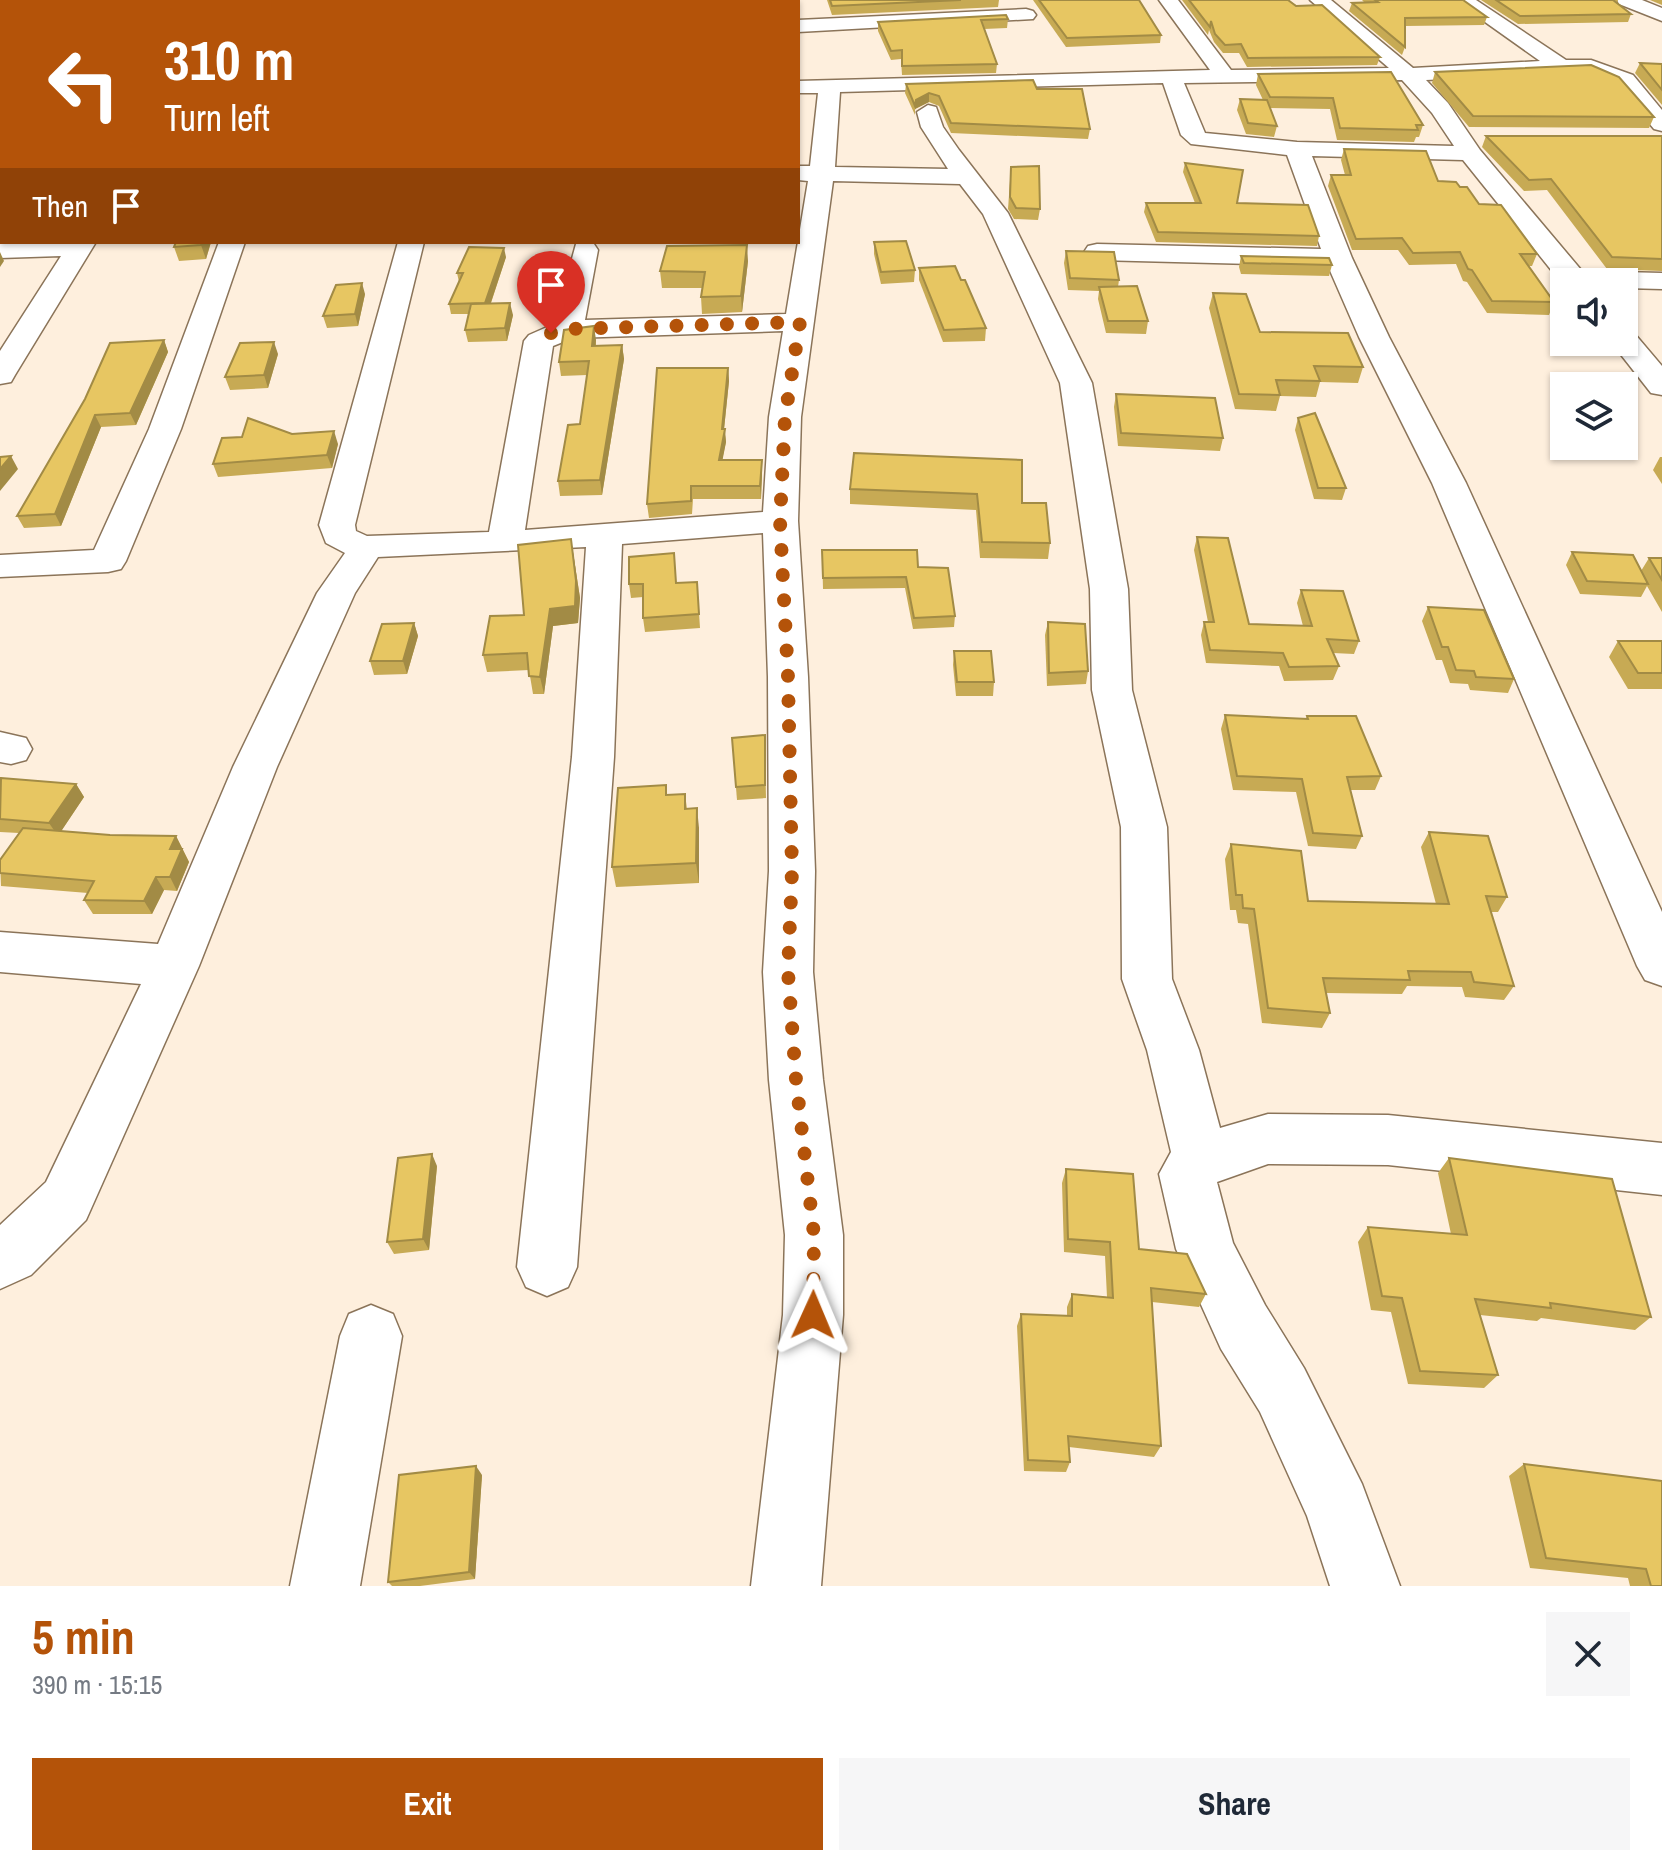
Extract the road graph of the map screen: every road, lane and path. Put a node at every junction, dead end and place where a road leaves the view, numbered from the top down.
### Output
1 (1168, 0) edge
2 (1319, 0) edge
3 (1463, 0) edge
4 (1626, 0) edge
5 (1025, 14) edge
6 (1662, 15) edge
7 (800, 26) edge
8 (1050, 53) dead end
9 (1561, 66) junction
10 (1411, 74) junction
11 (1225, 76) junction
12 (1171, 77) junction
13 (1065, 78) junction
14 (814, 86) edge
15 (928, 112) dead end
16 (1657, 133) edge
17 (1493, 137) edge
18 (1466, 145) junction
19 (1297, 149) junction
20 (810, 172) edge
21 (967, 177) junction
22 (231, 244) edge
23 (410, 244) edge
24 (81, 245) edge
25 (0, 250) edge
26 (585, 250) dead end
27 (1097, 252) edge
28 (1338, 258) junction
29 (1565, 268) edge
30 (1638, 281) edge
31 (1662, 281) edge
32 (800, 322) junction
33 (32, 324) junction
34 (0, 326) edge
35 (568, 329) junction
36 (1638, 356) edge
37 (0, 375) edge
38 (1662, 386) edge
39 (780, 521) junction
40 (605, 533) junction
41 (505, 542) junction
42 (367, 547) junction
43 (0, 566) edge
44 (0, 952) edge
45 (174, 966) junction
46 (1662, 966) edge
47 (1201, 1160) junction
48 (1662, 1169) edge
49 (0, 1260) edge
50 (547, 1267) dead end
51 (371, 1336) dead end
52 (325, 1586) edge
53 (786, 1586) edge
54 (1365, 1586) edge

1 - 11 street
2 - 10 street
3 - 9 street
4 - 6 street
5 - 7 street
8 - 13 street
9 - 10 street
9 - 16 street
10 - 11 street
10 - 18 street
11 - 12 street
12 - 13 street
12 - 19 street
13 - 14 street
14 - 20 street
15 - 21 street
17 - 18 street
18 - 19 street
18 - 29 street
19 - 28 street
20 - 21 street
20 - 32 street
21 - 47 street
22 - 43 street
23 - 42 street
24 - 25 street
24 - 33 street
26 - 35 street
27 - 28 street
28 - 46 street
30 - 31 street
32 - 35 street
32 - 39 street
33 - 34 street
33 - 37 street
35 - 41 street
36 - 38 street
39 - 40 street
39 - 53 street
40 - 41 street
40 - 50 street
41 - 42 street
42 - 45 street
44 - 45 street
45 - 49 street
47 - 48 street
47 - 54 street
51 - 52 street

